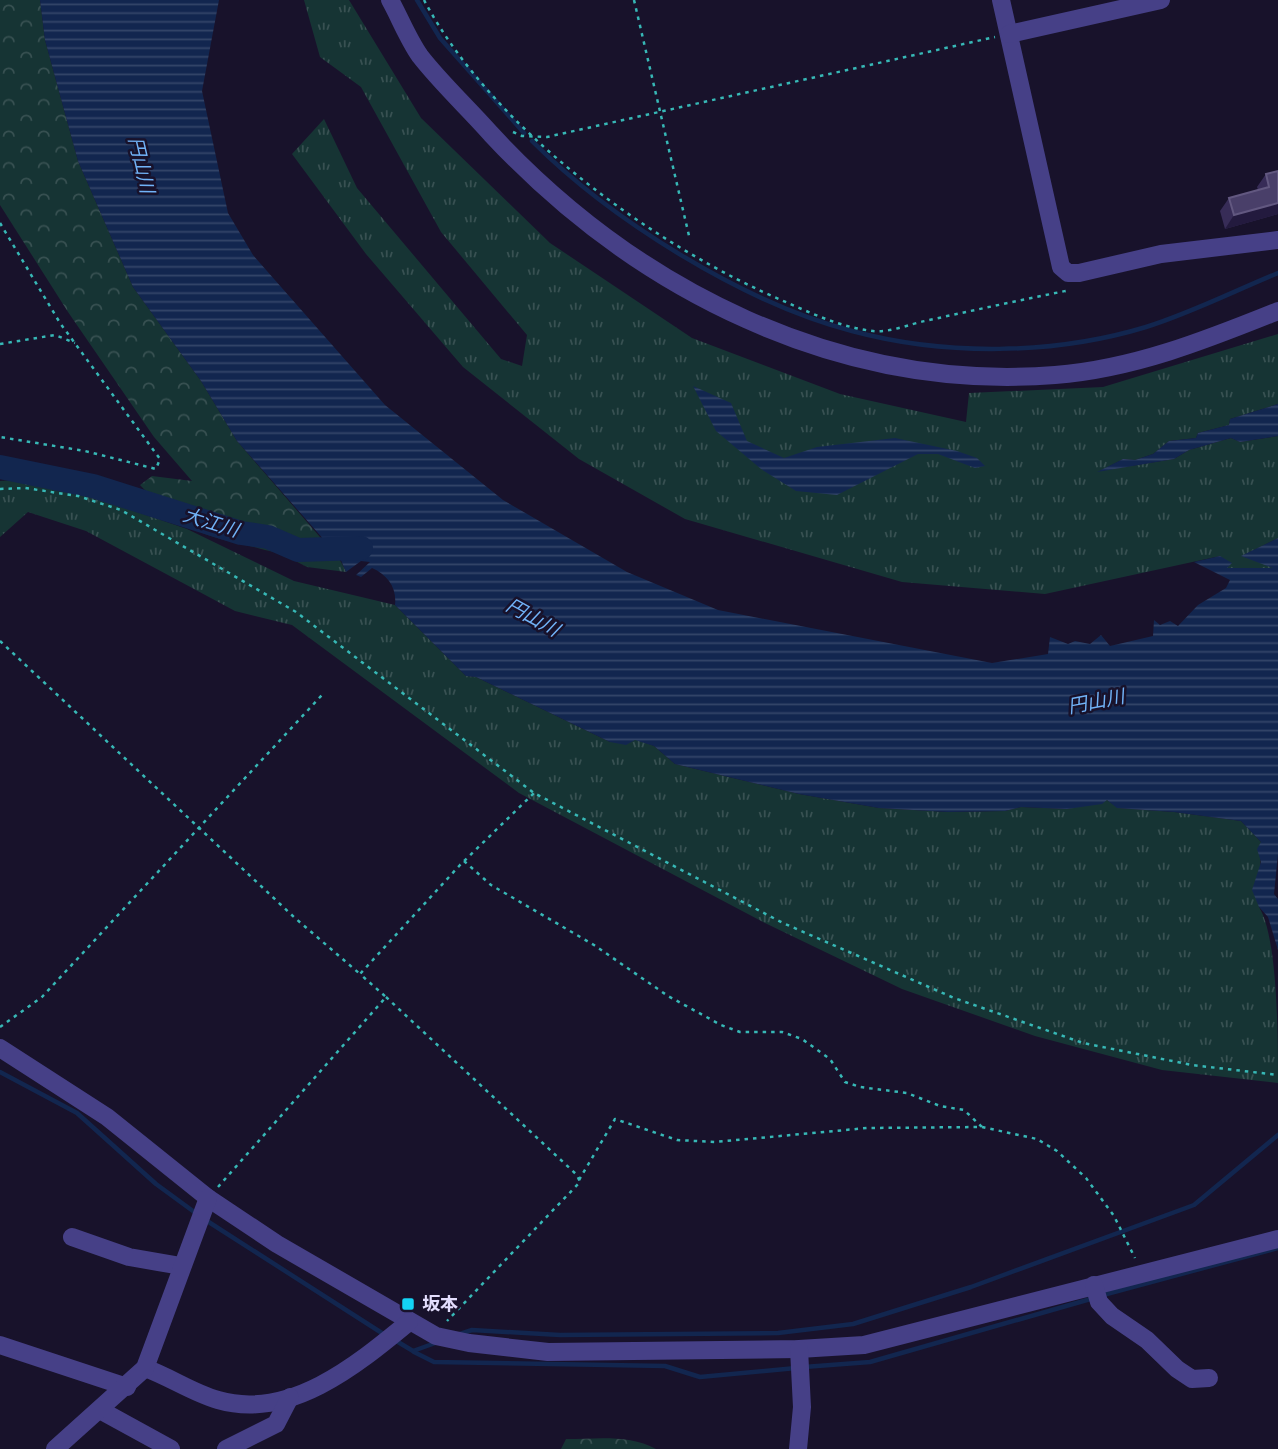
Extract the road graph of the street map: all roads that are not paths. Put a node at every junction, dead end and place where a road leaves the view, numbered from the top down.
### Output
1 (390, 0) edge
2 (1000, 0) edge
3 (1161, 0) edge
4 (1009, 34) junction
5 (1278, 240) edge
6 (1278, 312) edge
7 (0, 1048) edge
8 (208, 1198) junction
9 (72, 1237) dead end
10 (1278, 1239) edge
11 (181, 1266) junction
12 (1094, 1285) junction
13 (409, 1322) junction
14 (0, 1345) edge
15 (799, 1349) junction
16 (145, 1368) junction
17 (1209, 1378) dead end
18 (127, 1387) junction
19 (290, 1397) junction
20 (100, 1410) junction
21 (55, 1449) edge
22 (171, 1449) edge
23 (226, 1449) edge
24 (798, 1449) edge

1 - 6 street
2 - 4 street
3 - 4 street
4 - 5 street
7 - 8 street
8 - 11 street
8 - 13 street
9 - 11 street
10 - 12 street
11 - 16 street
12 - 15 street
12 - 17 street
13 - 15 street
13 - 19 street
14 - 18 street
15 - 24 street
16 - 18 street
16 - 19 street
18 - 20 street
19 - 23 street
20 - 21 street
20 - 22 street

